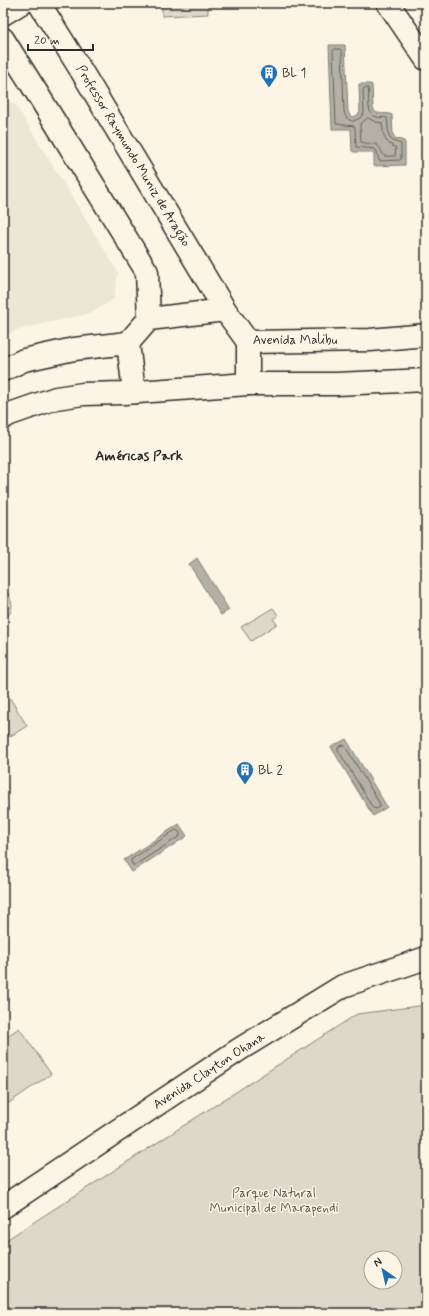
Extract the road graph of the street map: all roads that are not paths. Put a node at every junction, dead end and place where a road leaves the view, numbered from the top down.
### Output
1 (21, 3) edge
2 (39, 3) edge
3 (388, 3) edge
4 (3, 14) edge
5 (3, 39) edge
6 (426, 59) edge
7 (225, 310) junction
8 (149, 319) junction
9 (426, 334) edge
10 (248, 342) junction
11 (128, 343) junction
12 (3, 370) edge
13 (426, 380) edge
14 (248, 384) junction
15 (134, 392) junction
16 (3, 418) edge
17 (426, 958) edge
18 (3, 1207) edge

1 - 4 street
2 - 7 street, Professor Raymundo Muniz de Aragão
3 - 6 street
5 - 8 street
7 - 8 street
7 - 10 street, Avenida Malibu
8 - 11 street
9 - 10 street, Avenida Malibu
10 - 14 street
11 - 12 street
11 - 15 street
13 - 14 street
14 - 15 street
15 - 16 street
17 - 18 street, Avenida Clayton Ohana

